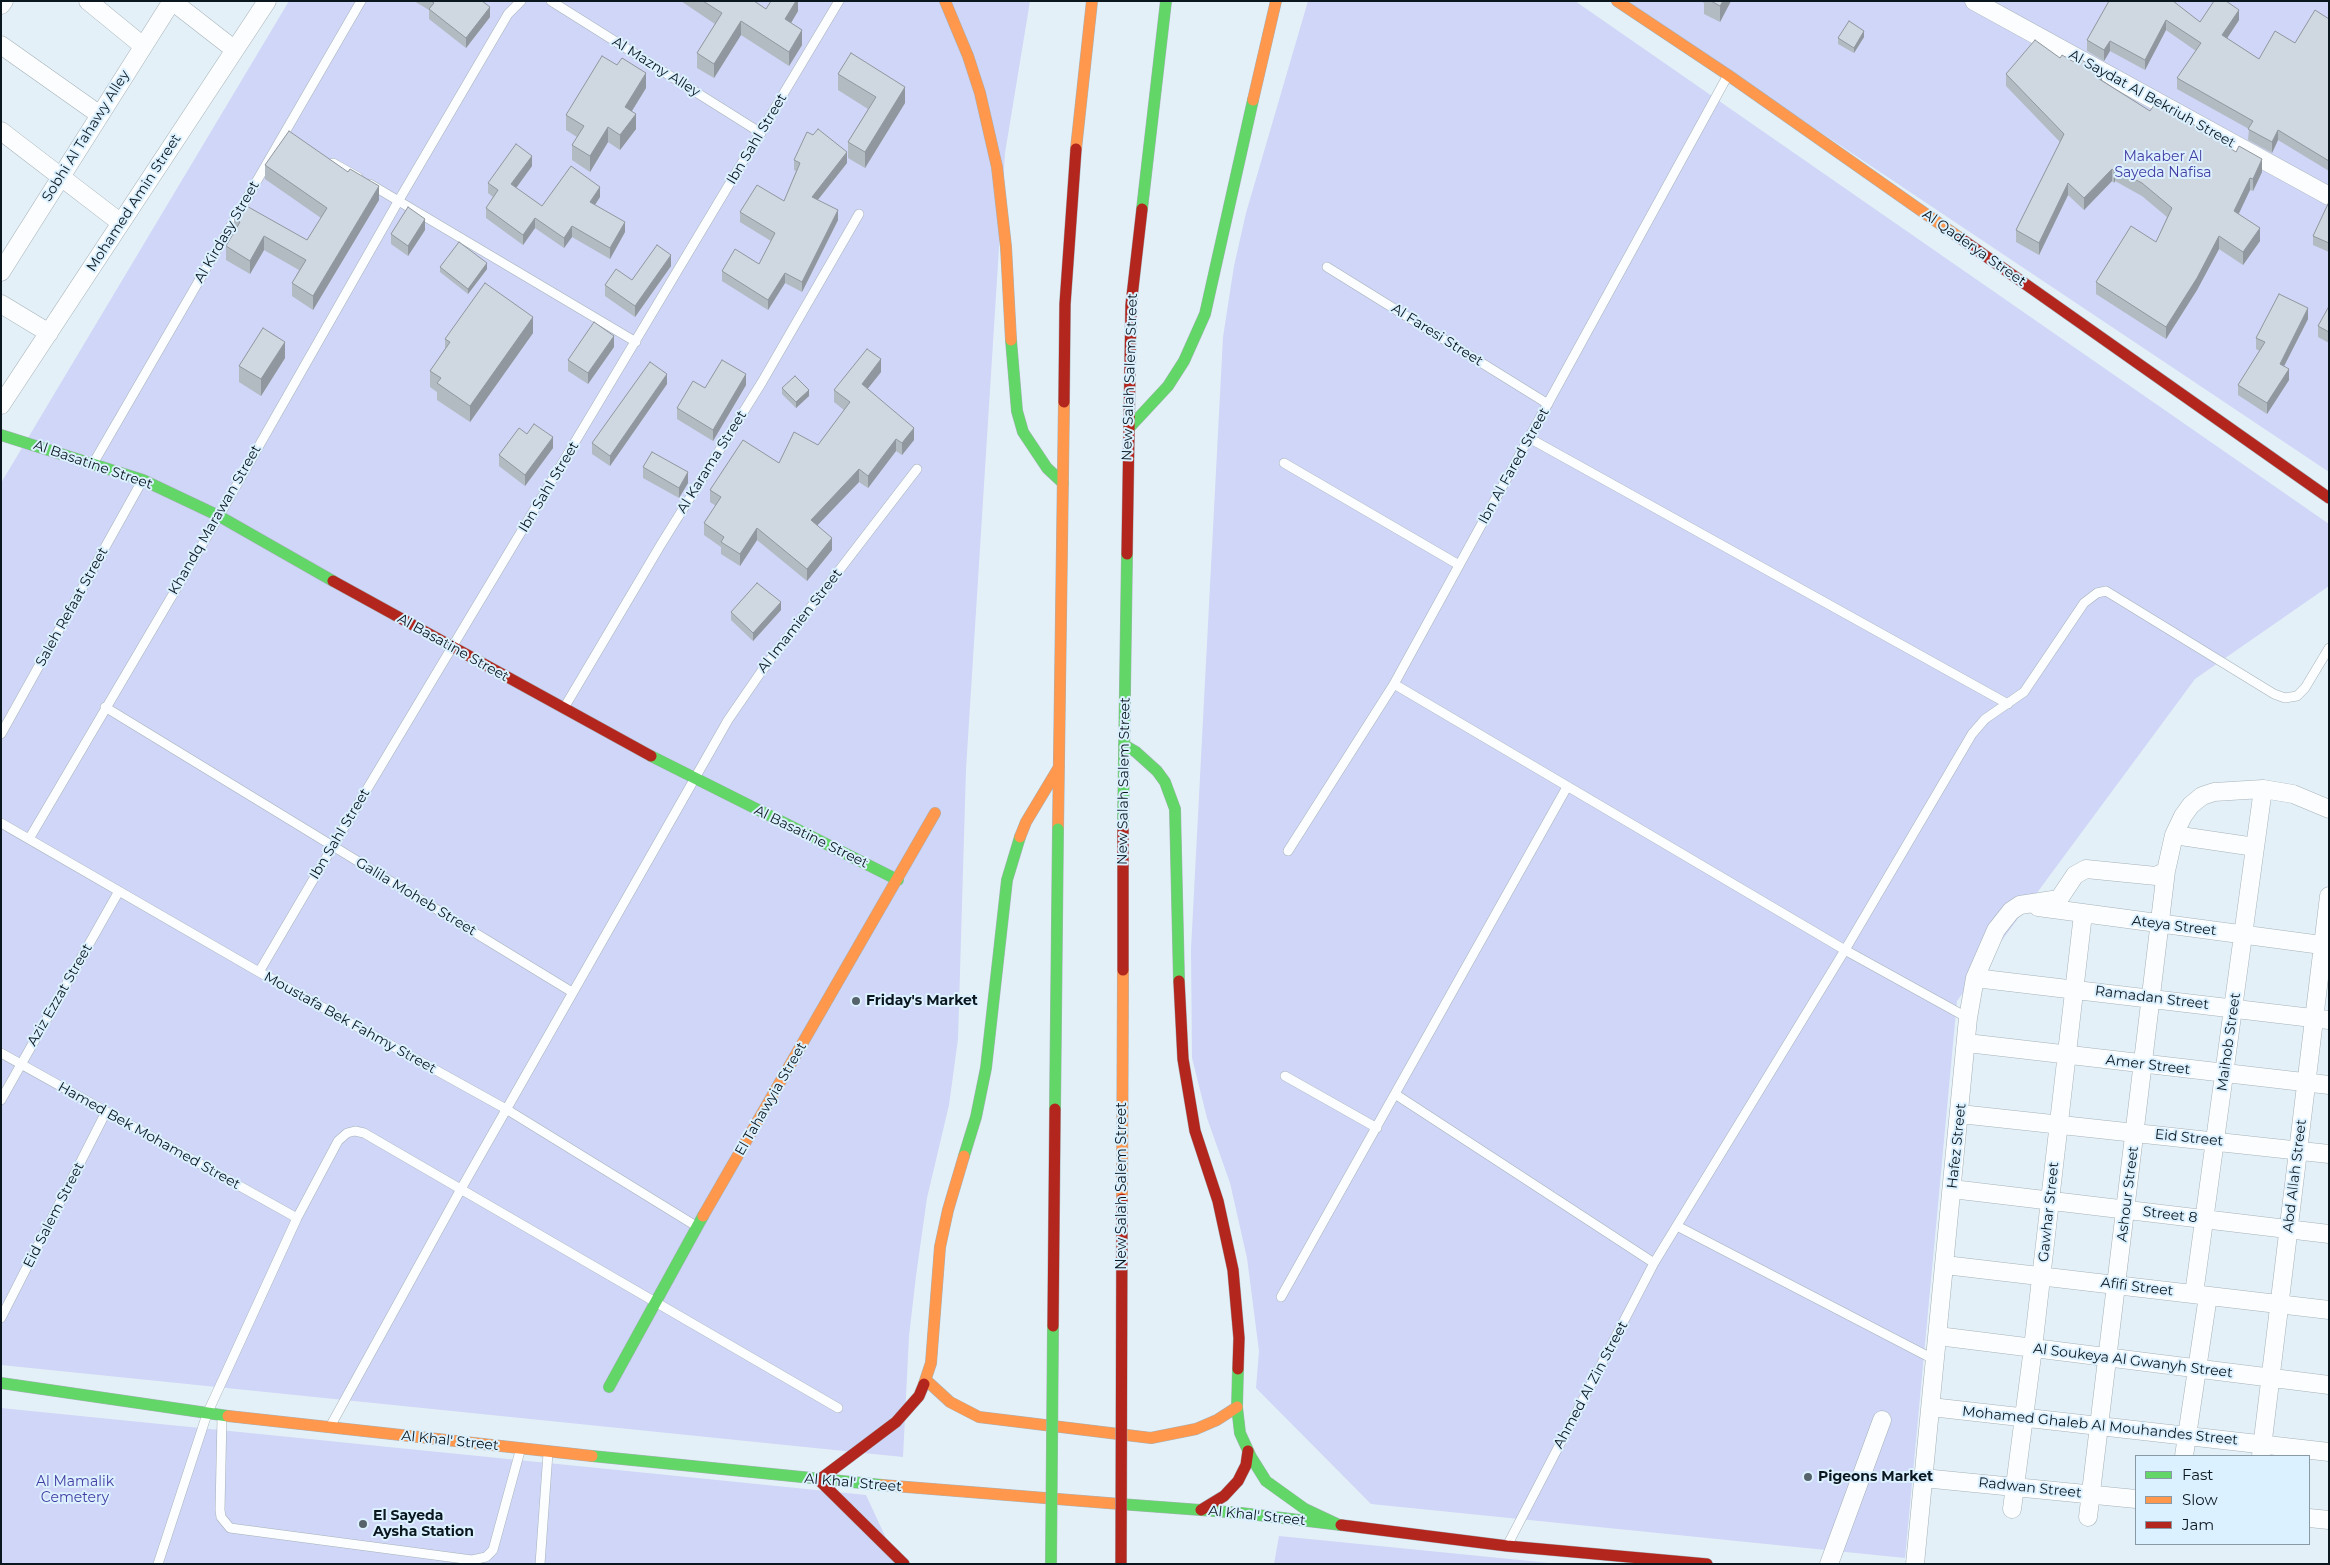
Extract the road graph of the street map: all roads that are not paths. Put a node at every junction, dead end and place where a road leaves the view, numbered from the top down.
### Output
1 (4, 1) edge
2 (88, 1) edge
3 (172, 1) edge
4 (267, 1) edge
5 (361, 1) edge
6 (521, 1) edge
7 (551, 1) edge
8 (839, 1) edge
9 (944, 1) edge
10 (1092, 1) edge
11 (1166, 1) edge
12 (1276, 1) edge
13 (1617, 1) edge
14 (1974, 1) edge
15 (1, 5) edge
16 (1, 45) edge
17 (143, 46) junction
18 (235, 50) junction
19 (1728, 75) junction
20 (100, 116) junction
21 (1, 131) edge
22 (761, 133) junction
23 (325, 158) edge
24 (61, 177) junction
25 (2329, 196) edge
26 (399, 200) junction
27 (859, 214) dead end
28 (121, 223) junction
29 (1327, 267) dead end
30 (2, 268) edge
31 (1, 304) edge
32 (49, 333) junction
33 (636, 342) junction
34 (1548, 404) junction
35 (1, 405) edge
36 (1128, 428) junction
37 (1, 435) edge
38 (1530, 438) junction
39 (93, 463) junction
40 (1284, 463) dead end
41 (917, 469) dead end
42 (143, 480) junction
43 (1063, 483) junction
44 (2329, 498) edge
45 (219, 516) junction
46 (1459, 566) junction
47 (452, 648) junction
48 (2329, 648) edge
49 (1394, 684) junction
50 (2008, 704) junction
51 (105, 707) junction
52 (564, 708) junction
53 (1, 734) edge
54 (1124, 745) junction
55 (1059, 767) junction
56 (693, 779) junction
57 (1567, 787) junction
58 (2263, 789) junction
59 (2329, 808) edge
60 (935, 813) dead end
61 (1, 823) edge
62 (2174, 835) junction
63 (29, 839) junction
64 (333, 846) junction
65 (2255, 846) junction
66 (1288, 851) dead end
67 (2166, 871) junction
68 (898, 880) junction
69 (119, 891) junction
70 (2329, 896) edge
71 (2020, 905) junction
72 (2083, 914) junction
73 (2161, 924) junction
74 (2243, 935) junction
75 (2325, 945) edge
76 (1845, 950) junction
77 (259, 972) junction
78 (1975, 978) junction
79 (2074, 989) junction
80 (572, 992) junction
81 (2152, 998) junction
82 (2233, 1008) junction
83 (1968, 1018) junction
84 (2321, 1019) edge
85 (1967, 1043) junction
86 (1, 1053) edge
87 (2067, 1055) junction
88 (21, 1064) junction
89 (2144, 1064) junction
90 (2224, 1074) junction
91 (1285, 1076) dead end
92 (2306, 1083) junction
93 (2329, 1086) edge
94 (1395, 1094) junction
95 (1, 1100) edge
96 (506, 1109) junction
97 (106, 1112) junction
98 (1960, 1114) junction
99 (2059, 1124) junction
100 (1377, 1128) junction
101 (2135, 1133) junction
102 (2215, 1141) junction
103 (2298, 1150) junction
104 (2329, 1154) edge
105 (1952, 1189) junction
106 (461, 1190) junction
107 (2050, 1200) junction
108 (2126, 1209) junction
109 (297, 1218) junction
110 (2204, 1219) junction
111 (696, 1226) junction
112 (1677, 1226) junction
113 (2289, 1229) junction
114 (2329, 1234) edge
115 (1654, 1263) junction
116 (1945, 1265) junction
117 (2042, 1276) junction
118 (2116, 1285) junction
119 (2201, 1295) junction
120 (1281, 1298) dead end
121 (655, 1302) junction
122 (2280, 1304) junction
123 (2329, 1310) edge
124 (1, 1318) edge
125 (1938, 1336) junction
126 (2033, 1348) junction
127 (2107, 1358) junction
128 (1935, 1360) junction
129 (2197, 1369) junction
130 (2271, 1378) junction
131 (926, 1380) junction
132 (1, 1382) edge
133 (2329, 1386) edge
134 (609, 1387) dead end
135 (1237, 1407) junction
136 (1931, 1407) junction
137 (838, 1408) dead end
138 (207, 1414) junction
139 (222, 1416) junction
140 (2024, 1418) junction
141 (1882, 1420) dead end
142 (2099, 1426) junction
143 (330, 1428) junction
144 (2188, 1436) junction
145 (520, 1449) junction
146 (2262, 1450) edge
147 (548, 1451) junction
148 (1248, 1451) junction
149 (2329, 1452) edge
150 (2184, 1455) edge
151 (1923, 1478) junction
152 (819, 1480) junction
153 (2015, 1486) junction
154 (2090, 1494) junction
155 (2135, 1499) edge
156 (2012, 1509) dead end
157 (1201, 1510) junction
158 (2088, 1517) dead end
159 (2310, 1518) edge
160 (2329, 1520) edge
161 (1339, 1525) junction
162 (1507, 1546) junction
163 (158, 1564) edge
164 (540, 1564) edge
165 (904, 1564) edge
166 (1051, 1564) edge
167 (1121, 1564) edge
168 (1707, 1564) edge
169 (1829, 1564) edge
170 (1915, 1564) edge

1 - 15 street
2 - 17 street
3 - 17 street, Sobhi Al Tahawy Alley
3 - 18 street
4 - 18 street, Mohamed Amin Street
5 - 39 lane, Al Kirdasy Street
6 - 26 lane
7 - 22 lane, Al Mazny Alley
8 - 22 lane, Ibn Sahl Street
9 - 43 main road
10 - 43 main road
11 - 36 main road, New Salah Salem Street
12 - 36 main road
13 - 19 main road, Al Qaderya Street
14 - 25 street, Al Saydat Al Bekriuh Street
16 - 20 street
17 - 20 street, Sobhi Al Tahawy Alley
18 - 28 street, Mohamed Amin Street
19 - 34 lane, Ibn Al Fared Street
19 - 44 main road, Al Qaderya Street
20 - 24 street, Sobhi Al Tahawy Alley
21 - 24 street
22 - 33 lane, Ibn Sahl Street
23 - 26 lane
24 - 28 street
24 - 30 street, Sobhi Al Tahawy Alley
26 - 33 lane
26 - 45 lane, Khandq Marawan Street
27 - 52 lane, Al Karama Street
28 - 32 street, Mohamed Amin Street
29 - 34 lane, Al Faresi Street
31 - 32 street
32 - 35 street, Mohamed Amin Street
33 - 47 lane, Ibn Sahl Street
34 - 38 lane, Ibn Al Fared Street
36 - 54 main road, New Salah Salem Street
37 - 39 main road, Al Basatine Street
38 - 46 lane, Ibn Al Fared Street
38 - 50 lane
39 - 42 main road, Al Basatine Street
40 - 46 lane
41 - 56 lane, Al Imamien Street
42 - 45 main road, Al Basatine Street
42 - 53 lane, Saleh Refaat Street
43 - 55 main road
45 - 47 main road, Al Basatine Street
45 - 51 lane, Khandq Marawan Street
46 - 49 lane, Ibn Al Fared Street
47 - 52 main road, Al Basatine Street
47 - 64 lane, Ibn Sahl Street
48 - 50 lane, Ahmed Al Zin Street
49 - 57 lane
49 - 66 lane, Ibn Al Fared Street
50 - 76 lane, Ahmed Al Zin Street
51 - 63 lane, Khandq Marawan Street
51 - 64 lane, Galila Moheb Street
52 - 56 main road, Al Basatine Street
54 - 135 main road
54 - 167 main road, New Salah Salem Street, bridge
55 - 131 main road
55 - 166 main road, bridge
56 - 68 main road, Al Basatine Street
56 - 80 lane, Al Imamien Street
57 - 76 lane
57 - 94 lane
58 - 59 street, Ashour Street
58 - 62 street, Ashour Street
58 - 65 street, Maihob Street
60 - 68 main road, El Tahawyia Street
61 - 63 lane, Moustafa Bek Fahmy Street
62 - 65 street
62 - 67 street, Ashour Street
63 - 69 lane, Moustafa Bek Fahmy Street
64 - 77 lane, Ibn Sahl Street
64 - 80 lane, Galila Moheb Street
65 - 74 street, Maihob Street
67 - 71 street
67 - 73 street, Ashour Street
68 - 111 main road, El Tahawyia Street
69 - 77 lane, Moustafa Bek Fahmy Street
69 - 88 lane, Aziz Ezzat Street
70 - 75 street, Abd Allah Street
71 - 72 street, Ateya Street
71 - 78 street, Hafez Street
72 - 73 street, Ateya Street
72 - 79 street, Gawhar Street
73 - 74 street, Ateya Street
73 - 81 street, Ashour Street
74 - 75 street, Ateya Street
74 - 82 street, Maihob Street
75 - 84 street, Abd Allah Street
76 - 83 lane
76 - 112 lane, Ahmed Al Zin Street
77 - 96 lane, Moustafa Bek Fahmy Street
78 - 79 street, Ramadan Street
78 - 83 street, Hafez Street
79 - 81 street, Ramadan Street
79 - 87 street, Gawhar Street
80 - 96 lane, Al Imamien Street
81 - 82 street, Ramadan Street
81 - 89 street, Ashour Street
82 - 84 street, Ramadan Street
82 - 90 street, Maihob Street
83 - 85 street, Hafez Street
84 - 92 street, Abd Allah Street
85 - 87 street, Amer Street
85 - 98 street, Hafez Street
86 - 88 lane, Hamed Bek Mohamed Street
87 - 89 street, Amer Street
87 - 99 street, Gawhar Street
88 - 95 lane, Aziz Ezzat Street
88 - 97 lane, Hamed Bek Mohamed Street
89 - 90 street, Amer Street
89 - 101 street, Ashour Street
90 - 92 street, Amer Street
90 - 102 street, Maihob Street
91 - 100 lane
92 - 93 street, Amer Street
92 - 103 street, Abd Allah Street
94 - 100 lane
94 - 115 lane
96 - 106 lane, Al Imamien Street
96 - 111 lane, Moustafa Bek Fahmy Street
97 - 109 lane, Hamed Bek Mohamed Street
97 - 124 lane, Eid Salem Street
98 - 99 street, Eid Street
98 - 105 street, Hafez Street
99 - 101 street, Eid Street
99 - 107 street, Gawhar Street
100 - 120 lane
101 - 102 street, Eid Street
101 - 108 street, Ashour Street
102 - 103 street, Eid Street
102 - 110 street, Maihob Street
103 - 104 street, Eid Street
103 - 113 street, Abd Allah Street
105 - 107 street, Street 8
105 - 116 street, Hafez Street
106 - 109 lane
106 - 121 lane
106 - 143 lane, Al Imamien Street
107 - 108 street, Street 8
107 - 117 street, Gawhar Street
108 - 110 street, Street 8
108 - 118 street, Ashour Street
109 - 138 lane
110 - 113 street, Street 8
110 - 119 street, Maihob Street
111 - 121 main road, El Tahawyia Street
112 - 115 lane, Ahmed Al Zin Street
112 - 128 lane
113 - 114 street, Street 8
113 - 122 street, Abd Allah Street
115 - 162 lane, Ahmed Al Zin Street
116 - 117 street, Afifi Street
116 - 125 street, Hafez Street
117 - 118 street, Afifi Street
117 - 126 street, Gawhar Street
118 - 119 street, Afifi Street
118 - 127 street, Ashour Street
119 - 122 street, Afifi Street
119 - 129 street, Maihob Street
121 - 134 main road, El Tahawyia Street
121 - 137 lane
122 - 123 street, Afifi Street
122 - 130 street, Abd Allah Street
125 - 126 street, Al Soukeya Al Gwanyh Street
125 - 128 street, Hafez Street
126 - 127 street, Al Soukeya Al Gwanyh Street
126 - 140 street, Gawhar Street
127 - 129 street, Al Soukeya Al Gwanyh Street
127 - 142 street, Ashour Street
128 - 136 street, Hafez Street
129 - 130 street, Al Soukeya Al Gwanyh Street
129 - 144 street, Maihob Street
130 - 133 street, Al Soukeya Al Gwanyh Street
130 - 146 street, Abd Allah Street
131 - 135 main road
131 - 152 main road
132 - 138 main road, Al Khal' Street
135 - 148 main road
136 - 140 street, Mohamed Ghaleb Al Mouhandes Street
136 - 151 street, Hafez Street
138 - 139 main road, Al Khal' Street
138 - 163 lane
139 - 143 main road, Al Khal' Street
139 - 145 lane
140 - 142 street, Mohamed Ghaleb Al Mouhandes Street
140 - 153 street, Gawhar Street
141 - 169 street
142 - 144 street, Mohamed Ghaleb Al Mouhandes Street
142 - 154 street, Ashour Street
143 - 145 main road, Al Khal' Street
144 - 146 street, Mohamed Ghaleb Al Mouhandes Street
144 - 150 street, Maihob Street
145 - 147 main road, Al Khal' Street
146 - 149 street, Mohamed Ghaleb Al Mouhandes Street
147 - 152 main road, Al Khal' Street
147 - 164 lane
148 - 157 main road
148 - 161 main road
151 - 153 street, Radwan Street
151 - 170 street, Hafez Street
152 - 157 main road, Al Khal' Street
152 - 165 main road
153 - 154 street, Radwan Street
153 - 156 street, Gawhar Street
154 - 155 street, Radwan Street
154 - 158 street, Ashour Street
157 - 161 main road, Al Khal' Street
159 - 160 street
161 - 162 main road, Al Khal' Street
162 - 168 main road, Al Khal' Street

